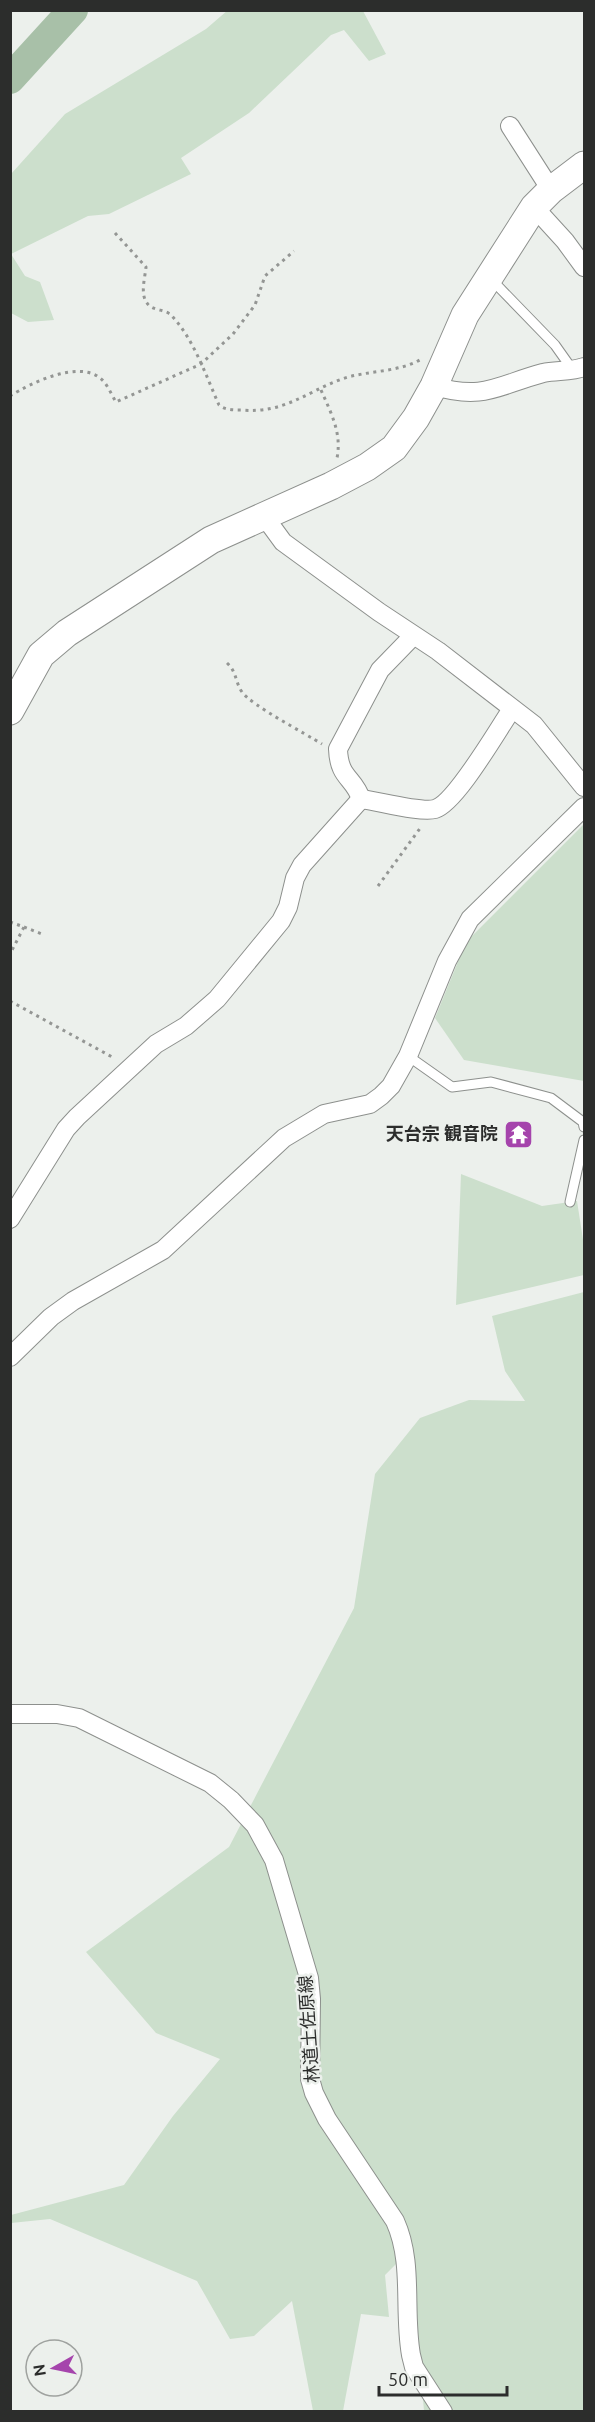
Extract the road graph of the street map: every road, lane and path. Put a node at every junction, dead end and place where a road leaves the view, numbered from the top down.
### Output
1 (510, 126) dead end
2 (585, 165) edge
3 (542, 199) junction
4 (115, 233) dead end
5 (294, 251) dead end
6 (585, 267) edge
7 (490, 277) junction
8 (425, 355) dead end
9 (201, 364) junction
10 (578, 368) edge
11 (434, 386) junction
12 (321, 390) junction
13 (10, 396) edge
14 (331, 486) junction
15 (264, 516) junction
16 (413, 636) junction
17 (227, 663) dead end
18 (512, 709) junction
19 (10, 711) edge
20 (338, 749) junction
21 (585, 788) edge
22 (361, 799) junction
23 (585, 807) edge
24 (434, 810) junction
25 (378, 886) dead end
26 (10, 921) edge
27 (24, 927) junction
28 (42, 934) dead end
29 (10, 954) edge
30 (10, 1002) edge
31 (408, 1056) junction
32 (130, 1067) junction
33 (585, 1127) edge
34 (585, 1140) edge
35 (570, 1202) dead end
36 (10, 1219) edge
37 (10, 1357) edge
38 (10, 1714) edge
39 (443, 2412) edge

1 - 3 street
2 - 3 street
3 - 6 street
3 - 7 street
4 - 9 path
5 - 9 path
7 - 10 lane
7 - 11 street
8 - 12 path
9 - 12 path
9 - 13 path
10 - 11 street
11 - 14 street
12 - 14 path
14 - 15 street
15 - 16 street
15 - 19 street
16 - 18 street
16 - 20 street
17 - 20 path
18 - 21 street
18 - 24 street
20 - 22 street
22 - 24 street
22 - 32 street
23 - 31 street
24 - 25 path
26 - 27 path
27 - 28 path
27 - 29 path
30 - 32 path
31 - 33 lane
31 - 37 street
32 - 36 street
34 - 35 lane
38 - 39 street, 林道土佐原線

